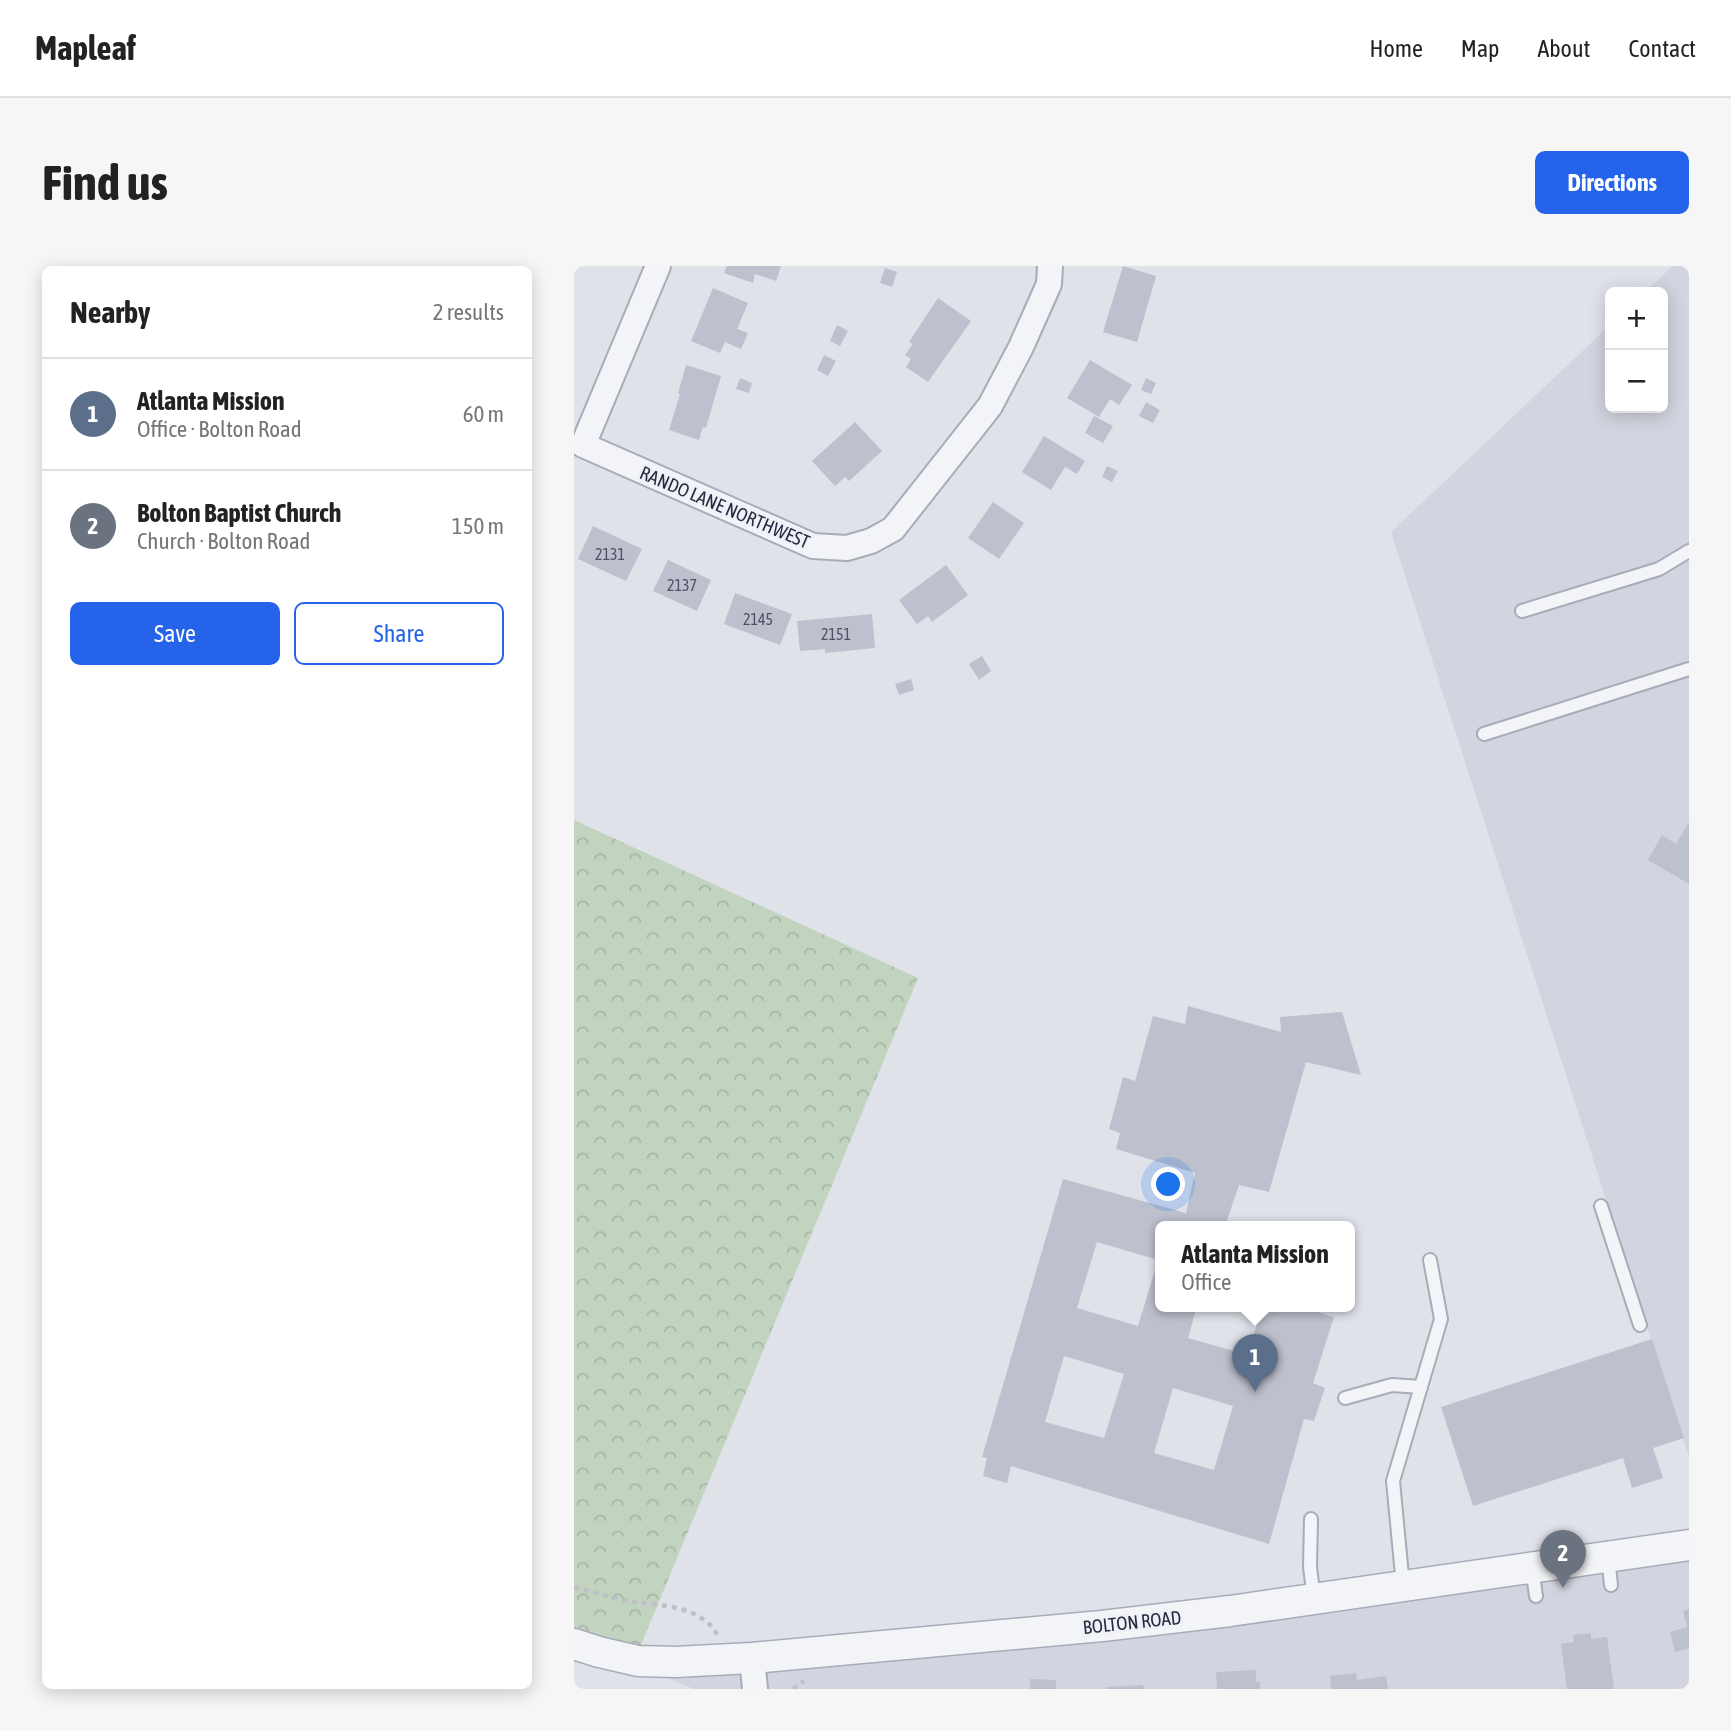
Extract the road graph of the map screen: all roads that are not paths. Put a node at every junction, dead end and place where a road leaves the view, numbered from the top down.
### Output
1 (658, 266) edge
2 (1050, 266) edge
3 (579, 443) edge
4 (1689, 551) edge
5 (1522, 611) dead end
6 (1689, 669) edge
7 (1484, 734) dead end
8 (1601, 1206) dead end
9 (1430, 1260) dead end
10 (1640, 1325) dead end
11 (1421, 1387) junction
12 (1345, 1398) dead end
13 (1311, 1519) dead end
14 (1689, 1545) edge
15 (1403, 1586) junction
16 (1314, 1599) junction
17 (574, 1644) edge
18 (752, 1658) junction
19 (755, 1689) edge

1 - 3 street, RANDO LANE NORTHWEST
2 - 3 street, RANDO LANE NORTHWEST
4 - 5 lane
6 - 7 lane
8 - 10 lane
9 - 11 lane
11 - 12 lane
11 - 15 lane
13 - 16 lane
14 - 15 street, BOLTON ROAD
15 - 16 street, BOLTON ROAD
16 - 18 street, BOLTON ROAD
17 - 18 street, BOLTON ROAD
18 - 19 street

